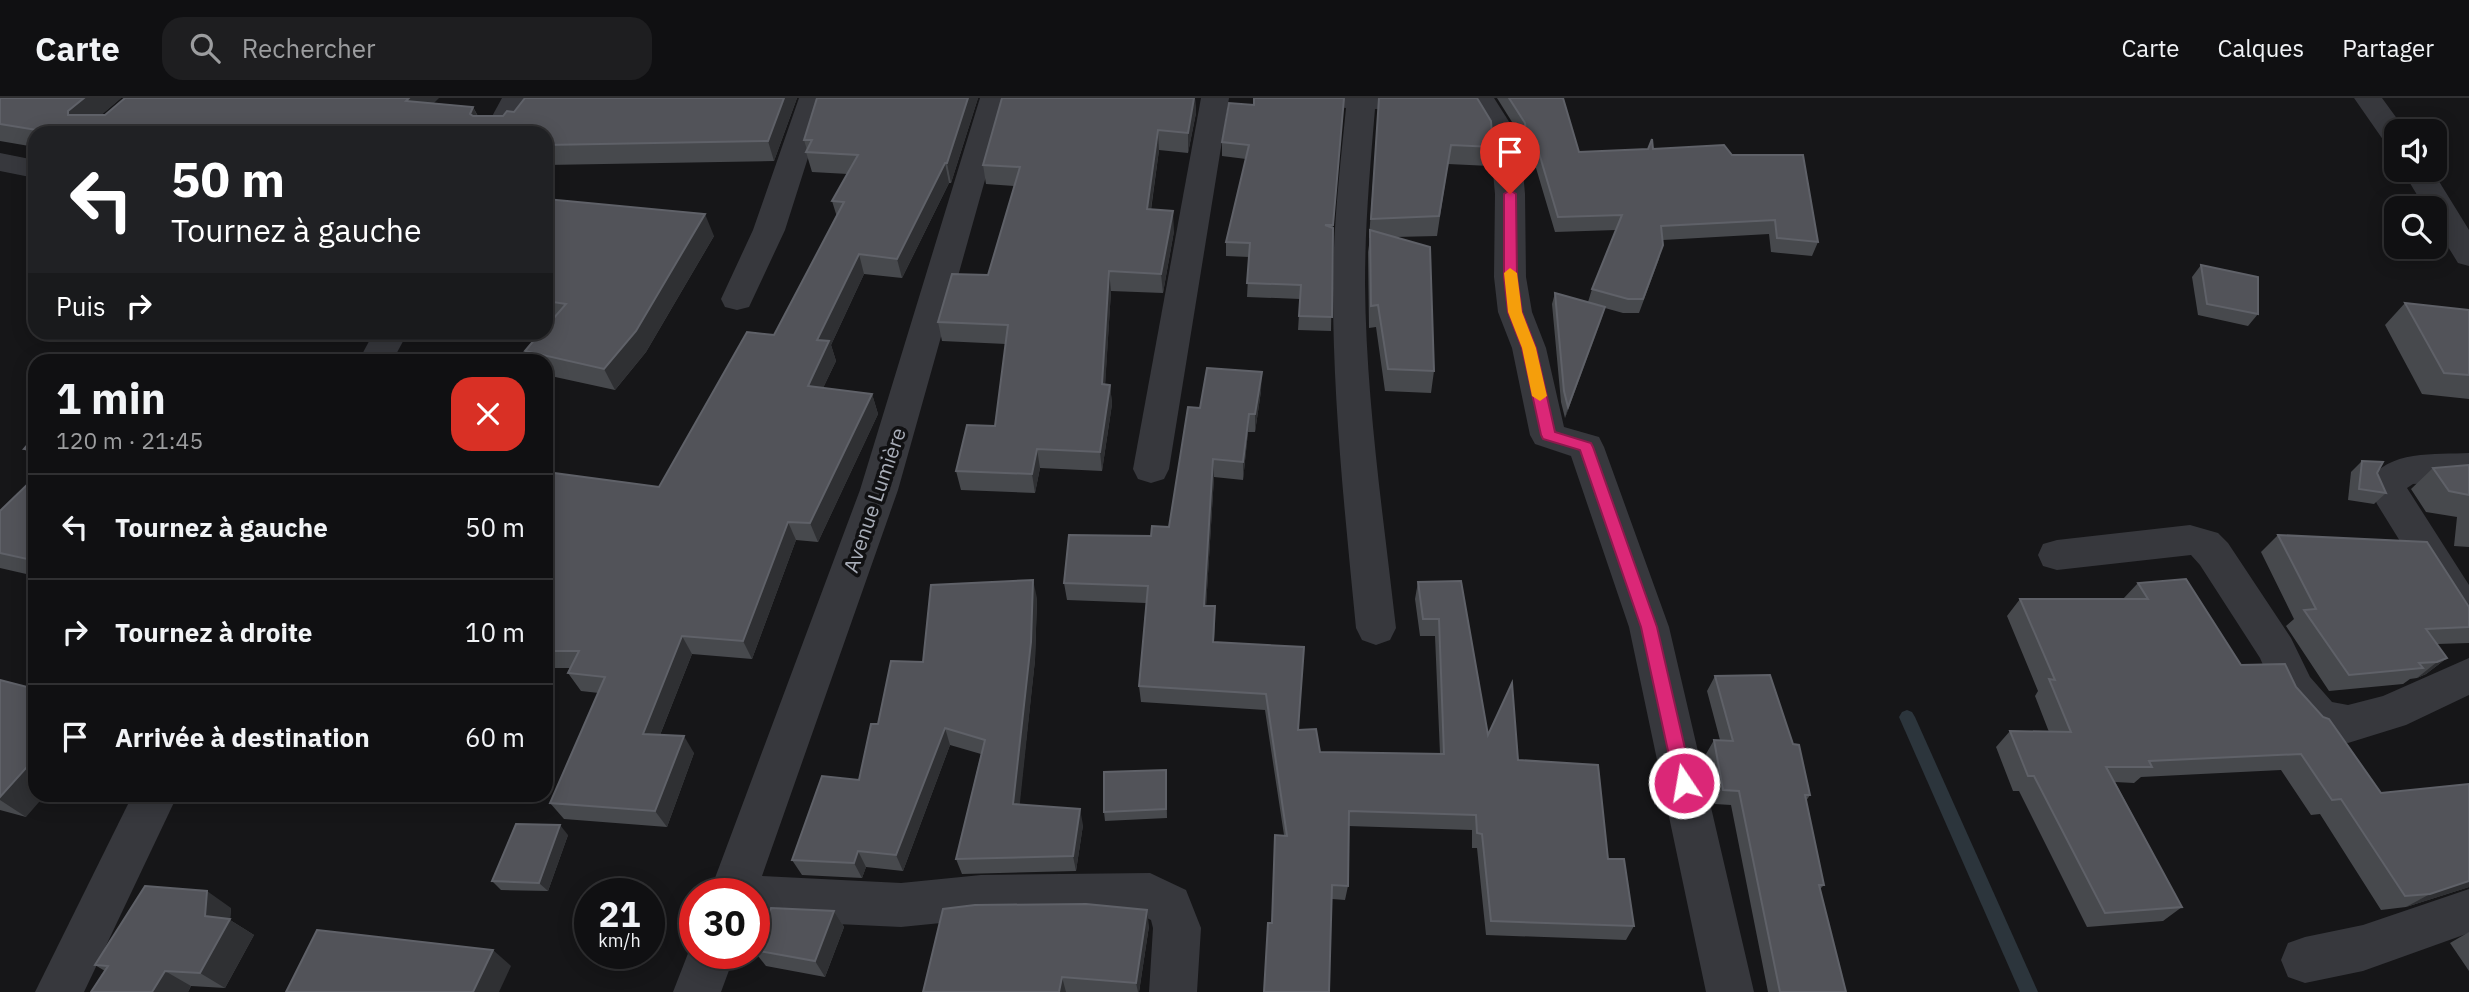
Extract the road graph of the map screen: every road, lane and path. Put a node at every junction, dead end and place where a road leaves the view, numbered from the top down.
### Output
1 (516, 98) edge
2 (813, 98) edge
3 (994, 98) edge
4 (1215, 98) edge
5 (1323, 98) edge
6 (2368, 98) edge
7 (1361, 101) junction
8 (2384, 121) edge
9 (502, 126) edge
10 (0, 162) edge
11 (28, 168) edge
12 (2424, 182) edge
13 (2469, 256) edge
14 (737, 299) dead end
15 (2469, 467) edge
16 (1151, 469) dead end
17 (2057, 555) dead end
18 (2469, 618) edge
19 (1376, 628) dead end
20 (2469, 676) edge
21 (152, 802) edge
22 (738, 878) edge
23 (770, 899) edge
24 (2469, 911) edge
25 (2305, 960) dead end
26 (705, 969) edge
27 (59, 992) edge
28 (697, 992) edge
29 (1173, 992) edge
30 (1730, 992) edge

1 - 9 street
2 - 14 street
3 - 22 street, Avenue Lumière
4 - 16 street
5 - 7 street
6 - 8 street
7 - 19 street
7 - 30 street
10 - 11 street
12 - 13 street
15 - 18 street
17 - 20 street
21 - 27 street
23 - 29 street
24 - 25 street
26 - 28 street

